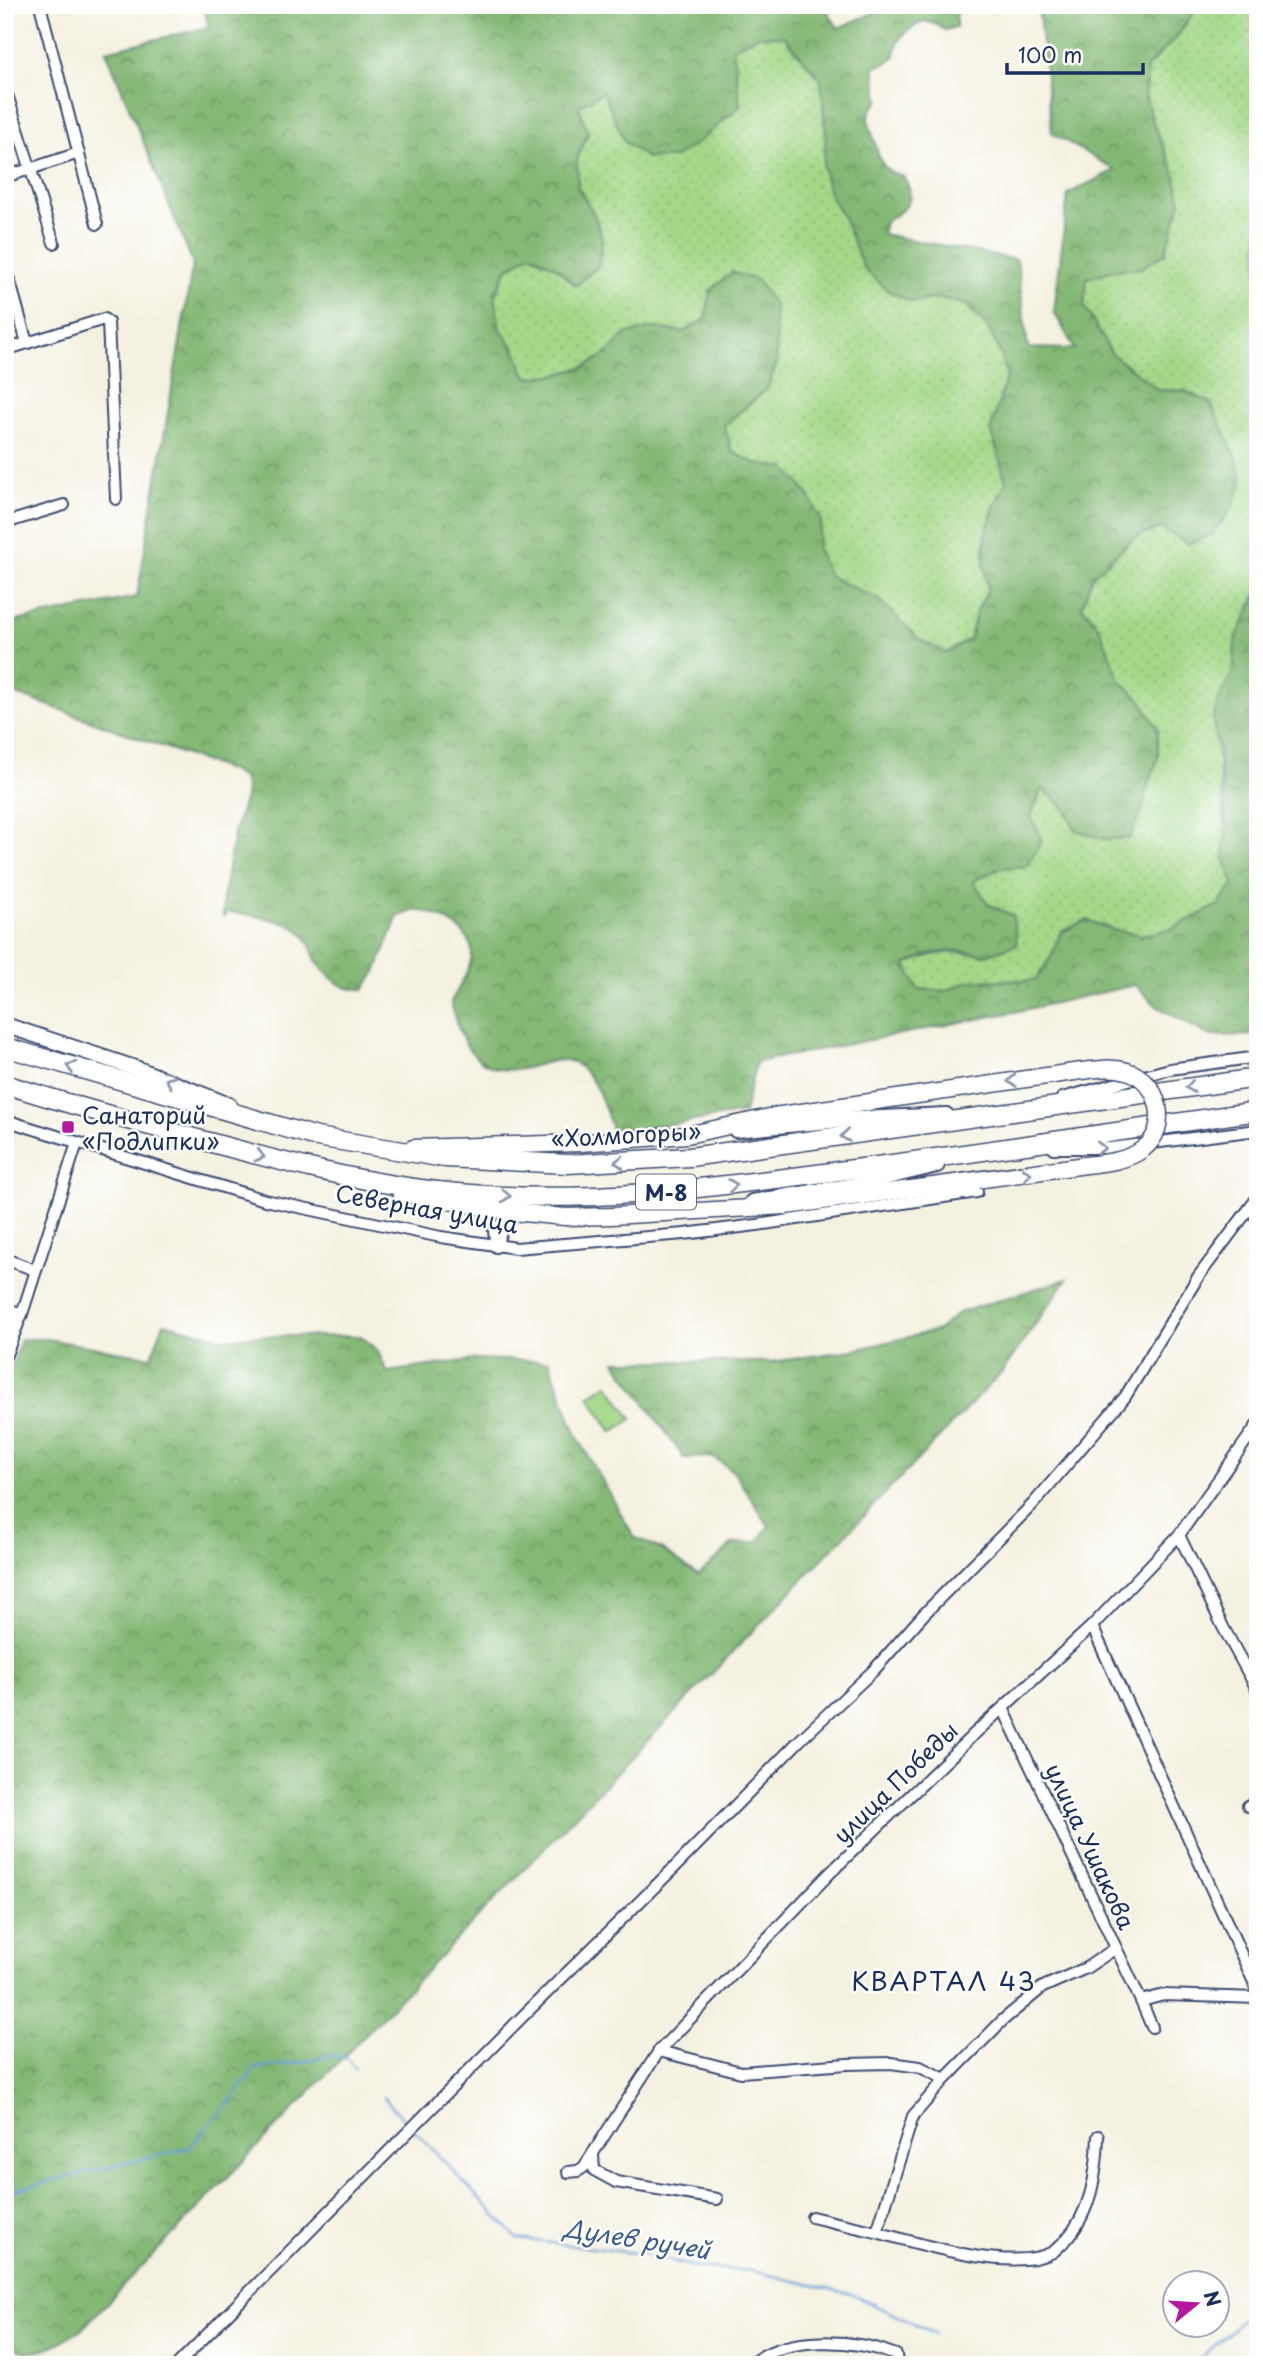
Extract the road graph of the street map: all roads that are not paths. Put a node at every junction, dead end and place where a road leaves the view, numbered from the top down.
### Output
1 (40, 5) edge
2 (5, 88) edge
3 (79, 153) junction
4 (31, 169) junction
5 (5, 177) edge
6 (97, 224) dead end
7 (54, 243) dead end
8 (5, 264) edge
9 (27, 343) junction
10 (5, 351) edge
11 (116, 499) dead end
12 (64, 505) dead end
13 (5, 523) edge
14 (5, 1025) edge
15 (5, 1047) edge
16 (1258, 1057) edge
17 (1258, 1077) edge
18 (5, 1084) edge
19 (1258, 1111) edge
20 (1008, 1113) junction
21 (986, 1116) junction
22 (5, 1120) edge
23 (278, 1127) junction
24 (1258, 1130) edge
25 (687, 1135) junction
26 (77, 1143) junction
27 (1008, 1148) junction
28 (379, 1149) junction
29 (989, 1151) junction
30 (341, 1176) junction
31 (977, 1192) dead end
32 (1258, 1197) edge
33 (480, 1208) junction
34 (705, 1210) junction
35 (525, 1213) junction
36 (496, 1247) junction
37 (5, 1259) edge
38 (35, 1270) junction
39 (5, 1308) edge
40 (22, 1314) junction
41 (5, 1357) edge
42 (1258, 1424) edge
43 (1179, 1535) junction
44 (1092, 1626) junction
45 (1258, 1691) edge
46 (1003, 1708) junction
47 (1116, 1948) junction
48 (1258, 1992) edge
49 (1258, 1998) edge
50 (1141, 2001) junction
51 (1152, 2027) dead end
52 (659, 2052) junction
53 (945, 2079) junction
54 (1098, 2136) dead end
55 (593, 2155) junction
56 (568, 2172) dead end
57 (717, 2199) dead end
58 (812, 2217) dead end
59 (877, 2232) junction
60 (177, 2365) edge
61 (750, 2365) edge
62 (897, 2365) edge

1 - 3 street
2 - 4 street
3 - 4 street
3 - 6 street
4 - 5 street
4 - 7 street
8 - 9 street
9 - 10 street
9 - 11 street
12 - 13 street
23 -> 14 street
23 -> 15 highway, «Холмогоры» / М-8
16 - 20 street
17 -> 20 highway, «Холмогоры» / М-8
18 -> 30 highway, М-8
19 - 27 highway, М-8
20 - 21 highway, «Холмогоры» / М-8
21 - 25 street
21 -> 28 highway, «Холмогоры» / М-8
22 - 26 street, Северная улица
23 - 28 highway, «Холмогоры» / М-8
27 -> 24 street
25 - 28 main road
34 -> 25 main road, bridge
26 - 36 street, Северная улица
26 - 38 street
27 - 29 highway, М-8
30 -> 29 highway, М-8
29 - 34 street
30 - 33 main road
31 - 36 street, Северная улица
32 - 60 street
33 - 35 main road
33 - 36 street
34 - 35 main road
35 - 36 street
37 - 38 street
38 - 40 street
39 - 40 street
40 - 41 street
42 - 43 street, улица Победы
43 - 44 street, улица Победы
43 - 45 street
44 - 46 street, улица Победы
44 - 48 street
46 - 47 street, улица Ушакова
46 - 52 street, улица Победы
47 - 50 street, улица Ушакова
47 - 53 street
49 - 50 street
50 - 51 street, улица Ушакова
52 - 53 street
52 - 55 street, улица Победы
53 - 59 street
54 - 59 street
55 - 56 street, улица Победы
55 - 57 street
58 - 59 street
61 - 62 street

